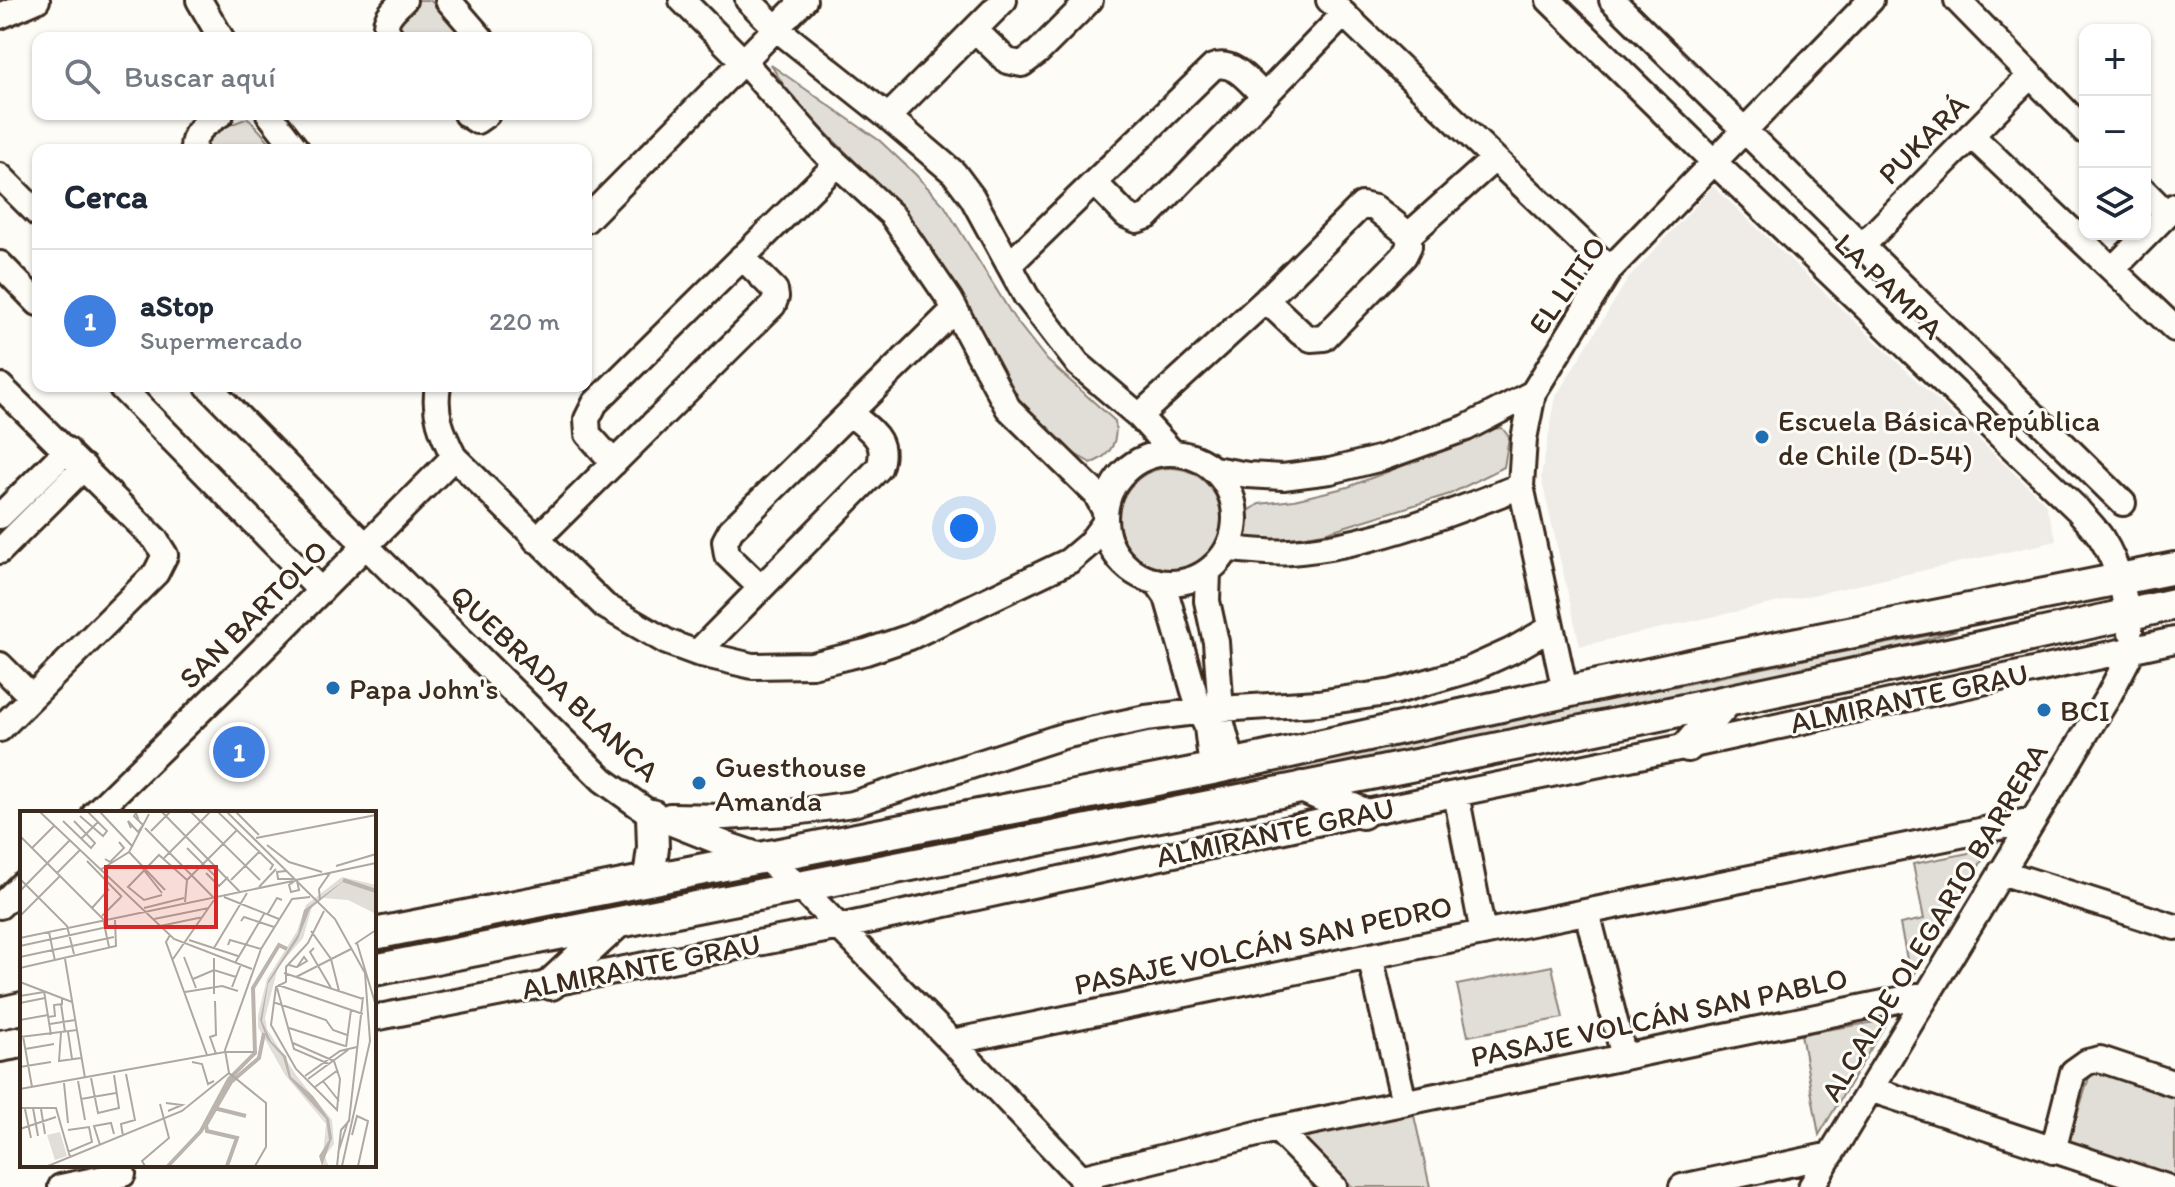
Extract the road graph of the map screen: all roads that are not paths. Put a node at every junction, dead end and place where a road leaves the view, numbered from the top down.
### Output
1 (37, 0) edge
2 (199, 0) edge
3 (404, 0) edge
4 (448, 0) edge
5 (682, 0) edge
6 (748, 0) edge
7 (804, 0) edge
8 (1004, 0) edge
9 (1090, 0) edge
10 (1549, 0) edge
11 (1871, 0) edge
12 (1957, 0) edge
13 (1618, 2) edge
14 (1336, 7) edge
15 (0, 16) edge
16 (776, 28) junction
17 (975, 30) junction
18 (218, 32) edge
19 (387, 32) edge
20 (476, 32) edge
21 (743, 61) junction
22 (2030, 76) junction
23 (1264, 96) junction
24 (888, 117) junction
25 (213, 120) edge
26 (274, 120) edge
27 (2079, 125) edge
28 (1745, 130) junction
29 (1971, 135) junction
30 (192, 144) edge
31 (292, 144) edge
32 (1494, 159) junction
33 (1713, 161) junction
34 (837, 164) junction
35 (0, 176) edge
36 (1095, 183) junction
37 (2151, 196) edge
38 (32, 208) edge
39 (2171, 210) edge
40 (592, 214) edge
41 (1409, 235) junction
42 (1861, 247) junction
43 (742, 257) junction
44 (0, 264) edge
45 (1009, 265) junction
46 (1610, 269) junction
47 (2113, 269) junction
48 (32, 297) edge
49 (1266, 300) junction
50 (955, 309) junction
51 (2175, 329) edge
52 (0, 386) edge
53 (126, 392) edge
54 (214, 392) edge
55 (437, 392) edge
56 (1533, 393) junction
57 (850, 413) junction
58 (1139, 416) junction
59 (67, 450) junction
60 (1172, 452) junction
61 (454, 457) junction
62 (614, 463) junction
63 (84, 467) junction
64 (1214, 469) junction
65 (1521, 486) junction
66 (2123, 503) dead end
67 (0, 516) edge
68 (1104, 517) junction
69 (536, 540) junction
70 (366, 546) junction
71 (1228, 549) junction
72 (0, 551) edge
73 (1119, 559) junction
74 (1069, 561) junction
75 (2175, 568) edge
76 (1208, 571) junction
77 (2120, 579) junction
78 (1156, 581) junction
79 (761, 588) junction
80 (321, 591) junction
81 (2175, 604) edge
82 (2127, 615) junction
83 (1551, 628) junction
84 (2173, 644) edge
85 (2133, 649) junction
86 (697, 653) junction
87 (0, 665) edge
88 (1565, 691) junction
89 (32, 697) junction
90 (1727, 701) junction
91 (1210, 711) junction
92 (0, 729) edge
93 (1688, 746) junction
94 (1222, 767) junction
95 (1302, 787) junction
96 (1456, 794) junction
97 (97, 811) edge
98 (1362, 813) junction
99 (652, 815) junction
100 (2033, 820) junction
101 (763, 857) junction
102 (2001, 872) junction
103 (649, 878) junction
104 (20, 886) edge
105 (800, 887) junction
106 (0, 906) edge
107 (1587, 912) junction
108 (618, 922) junction
109 (840, 927) junction
110 (2175, 927) edge
111 (1483, 933) junction
112 (376, 934) edge
113 (1370, 956) junction
114 (376, 970) edge
115 (551, 984) junction
116 (1927, 994) junction
117 (20, 1008) edge
118 (0, 1013) edge
119 (376, 1018) edge
120 (20, 1042) edge
121 (952, 1042) junction
122 (0, 1046) edge
123 (1624, 1057) junction
124 (2175, 1084) edge
125 (1870, 1089) junction
126 (1404, 1102) junction
127 (1277, 1129) junction
128 (2053, 1151) junction
129 (1831, 1155) junction
130 (123, 1175) edge
131 (1085, 1182) edge
132 (61, 1187) edge
133 (1334, 1187) edge
134 (1682, 1187) edge
135 (1811, 1187) edge
136 (2166, 1187) edge

1 - 15 street
2 - 18 street
3 - 19 street
4 - 20 street
5 - 21 street
6 - 16 street
7 - 16 street
8 - 17 street
9 - 17 street
10 - 33 street, LA PAMPA
11 - 28 street, EL LITIO
12 - 22 street
13 - 28 street, LA PAMPA
14 - 23 street
14 - 32 street
16 - 21 street
16 - 24 street
17 - 24 street
21 - 34 street
21 - 40 street
22 - 27 street
22 - 29 street, PUKARÁ
23 - 36 street
23 - 36 street
24 - 45 street
25 - 30 street
26 - 31 street
28 - 33 street, EL LITIO
28 - 42 street, LA PAMPA
29 - 42 street, PUKARÁ
29 - 47 street
32 - 41 street
32 - 46 street
33 - 46 street, EL LITIO
33 - 77 street, LA PAMPA
34 - 43 street
34 - 50 street
35 - 38 street
36 - 45 street
37 - 39 street
39 - 47 street
41 - 49 street
41 - 49 street
42 - 66 street, LA PAMPA
43 - 62 street
43 - 62 street
44 - 48 street
45 - 58 street
46 - 56 street, EL LITIO
47 - 51 street
49 - 58 street
50 - 57 street
50 - 68 street
52 - 59 street
53 - 80 street
54 - 70 street, QUEBRADA BLANCA
55 - 61 street
56 - 64 street
56 - 65 street, EL LITIO
57 - 79 street
57 - 79 street
58 - 60 street
59 - 63 street
59 - 67 street
60 - 64 street
60 - 68 street
61 - 69 street
61 - 70 street, SAN BARTOLO
62 - 69 street
63 - 72 street
63 - 89 street
64 - 71 street
65 - 71 street
65 - 83 street, EL LITIO
68 - 73 street
68 - 74 street
69 - 86 street
70 - 80 street, SAN BARTOLO
70 - 99 street, QUEBRADA BLANCA
71 - 76 street
73 - 74 street
73 - 78 street
74 - 86 street
75 - 77 main road
76 - 78 street
76 - 91 street
77 - 82 street, LA PAMPA
77 - 88 main road
78 - 91 street
79 - 86 street
80 - 97 street, SAN BARTOLO
81 - 82 main road, ALMIRANTE GRAU
82 - 85 street, LA PAMPA
82 - 90 main road, ALMIRANTE GRAU
83 - 88 street, EL LITIO
83 - 91 street
84 - 85 street, ALMIRANTE GRAU
85 - 93 street, ALMIRANTE GRAU
85 - 100 street, ALCALDE OLEGARIO BARRERA
87 - 89 street
88 - 94 main road
89 - 92 street
90 - 93 main road
90 - 95 main road, ALMIRANTE GRAU
91 - 94 street
91 - 99 street
93 - 96 street, ALMIRANTE GRAU
94 - 101 main road
95 - 98 main road
95 - 105 main road, ALMIRANTE GRAU
96 - 98 street, ALMIRANTE GRAU
96 - 111 street
98 - 109 street, ALMIRANTE GRAU
99 - 101 street, QUEBRADA BLANCA
99 - 103 main road
100 - 102 street, ALCALDE OLEGARIO BARRERA
100 - 107 street, PASAJE VOLCÁN SAN PEDRO
101 - 103 main road
101 - 105 street, QUEBRADA BLANCA
102 - 110 street
102 - 116 street, ALCALDE OLEGARIO BARRERA
103 - 112 main road
104 - 106 street
105 - 108 main road, ALMIRANTE GRAU
105 - 109 street, QUEBRADA BLANCA
107 - 111 street, PASAJE VOLCÁN SAN PEDRO
107 - 123 street
108 - 114 main road, ALMIRANTE GRAU
108 - 115 main road
109 - 115 street, ALMIRANTE GRAU
109 - 121 street, QUEBRADA BLANCA
111 - 113 street, PASAJE VOLCÁN SAN PEDRO
113 - 121 street, PASAJE VOLCÁN SAN PEDRO
113 - 126 street
115 - 119 street, ALMIRANTE GRAU
116 - 123 street, PASAJE VOLCÁN SAN PABLO
116 - 125 street, ALCALDE OLEGARIO BARRERA
117 - 118 main road
120 - 122 main road
121 - 131 street, QUEBRADA BLANCA
123 - 126 street, PASAJE VOLCÁN SAN PABLO
124 - 128 street
125 - 128 street
125 - 129 street, ALCALDE OLEGARIO BARRERA
126 - 127 street, PASAJE VOLCÁN SAN PABLO
127 - 131 street, PASAJE VOLCÁN SAN PABLO
127 - 133 street
128 - 136 street
129 - 134 street
129 - 135 street, ALCALDE OLEGARIO BARRERA
130 - 132 street

